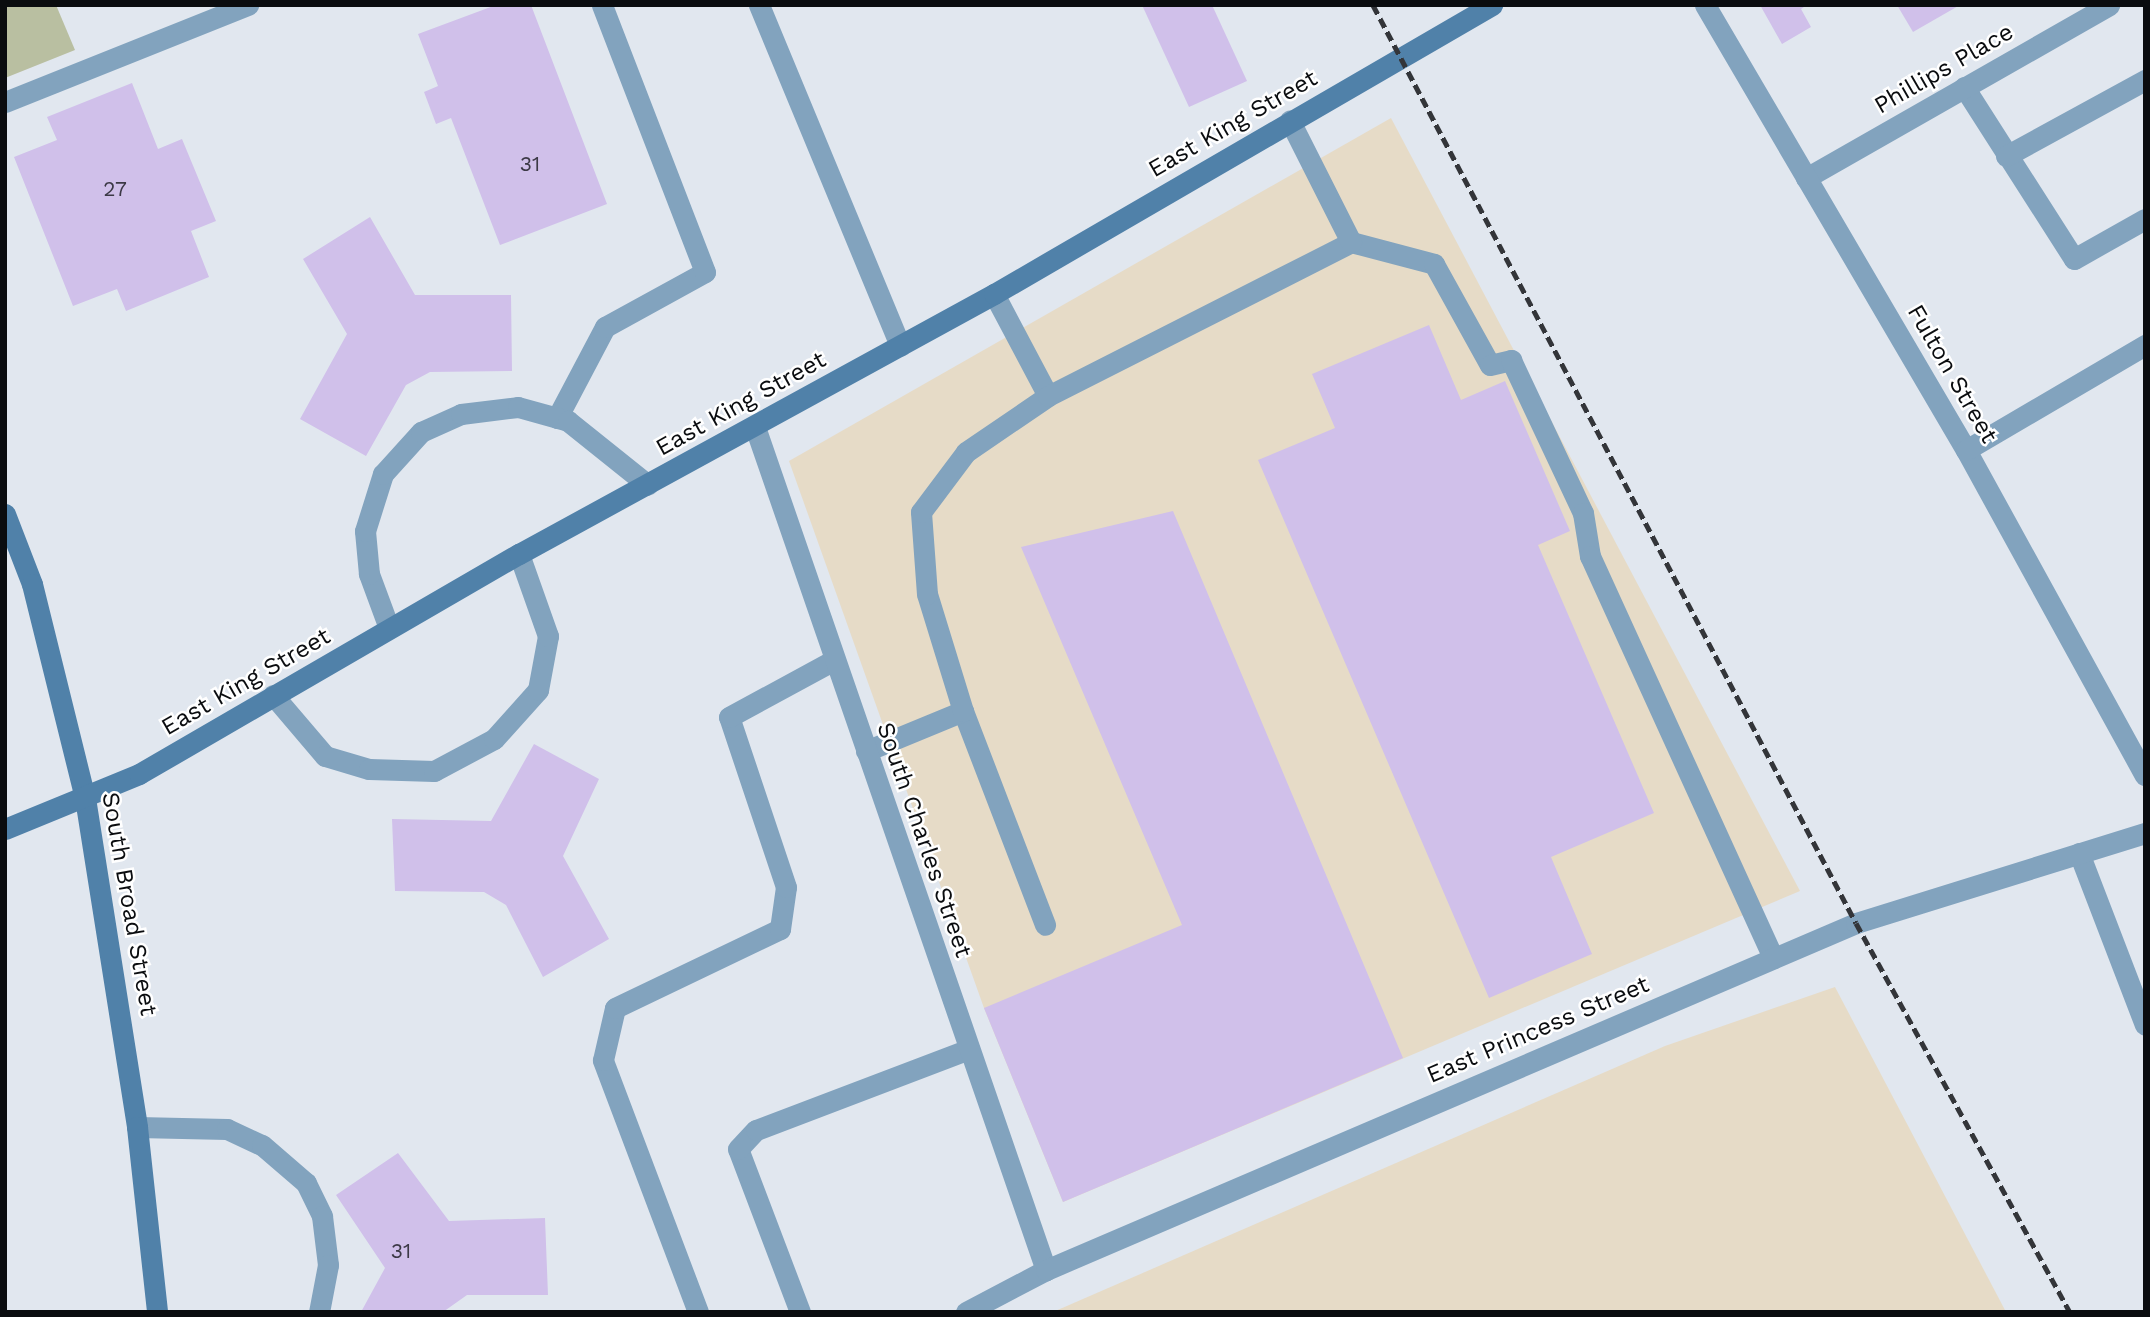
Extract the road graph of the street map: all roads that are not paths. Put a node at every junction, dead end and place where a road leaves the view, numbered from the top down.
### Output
1 (248, 5) edge
2 (602, 5) edge
3 (759, 5) edge
4 (1492, 5) edge
5 (1705, 5) edge
6 (2109, 5) edge
7 (2145, 80) edge
8 (1964, 87) junction
9 (5, 102) edge
10 (1290, 121) junction
11 (2006, 156) junction
12 (1806, 178) junction
13 (2145, 219) edge
14 (1351, 242) junction
15 (994, 294) junction
16 (2145, 345) edge
17 (900, 346) junction
18 (1048, 396) junction
19 (557, 418) junction
20 (755, 427) junction
21 (1966, 450) junction
22 (648, 485) junction
23 (5, 514) edge
24 (519, 554) junction
25 (389, 628) junction
26 (834, 660) junction
27 (273, 695) junction
28 (963, 711) junction
29 (866, 751) junction
30 (2145, 775) edge
31 (85, 798) junction
32 (5, 830) edge
33 (2145, 833) edge
34 (2080, 853) junction
35 (1045, 925) dead end
36 (1773, 958) junction
37 (2145, 1025) edge
38 (969, 1049) junction
39 (137, 1127) junction
40 (1046, 1270) junction
41 (157, 1312) edge
42 (319, 1312) edge
43 (698, 1312) edge
44 (800, 1312) edge
45 (966, 1312) edge

1 - 9 street
2 - 19 street
3 - 17 street
4 - 10 street, East King Street
5 - 12 street, Fulton Street
6 - 8 street, Phillips Place
7 - 11 street
8 - 11 street
8 - 12 street, Phillips Place
10 - 14 street
10 - 15 street, East King Street
11 - 13 street
12 - 21 street, Fulton Street
14 - 18 street
14 - 36 street
15 - 17 street, East King Street
15 - 18 street
16 - 21 street
17 - 20 street, East King Street
18 - 28 street
19 - 22 street
19 - 25 street
20 - 22 street, East King Street
20 - 26 street, South Charles Street
21 - 30 street, Fulton Street
22 - 24 street, East King Street
23 - 31 street, South Broad Street
24 - 25 street, East King Street
24 - 27 street
25 - 27 street, East King Street
26 - 29 street, South Charles Street
26 - 43 street
27 - 31 street, East King Street
28 - 29 street
28 - 35 street
29 - 38 street, South Charles Street
31 - 32 street, East King Street
31 - 39 street, South Broad Street
33 - 34 street, East Princess Street
34 - 36 street, East Princess Street
34 - 37 street
36 - 40 street, East Princess Street
38 - 40 street, South Charles Street
38 - 44 street
39 - 41 street, South Broad Street
39 - 42 street
40 - 45 street, East Princess Street

